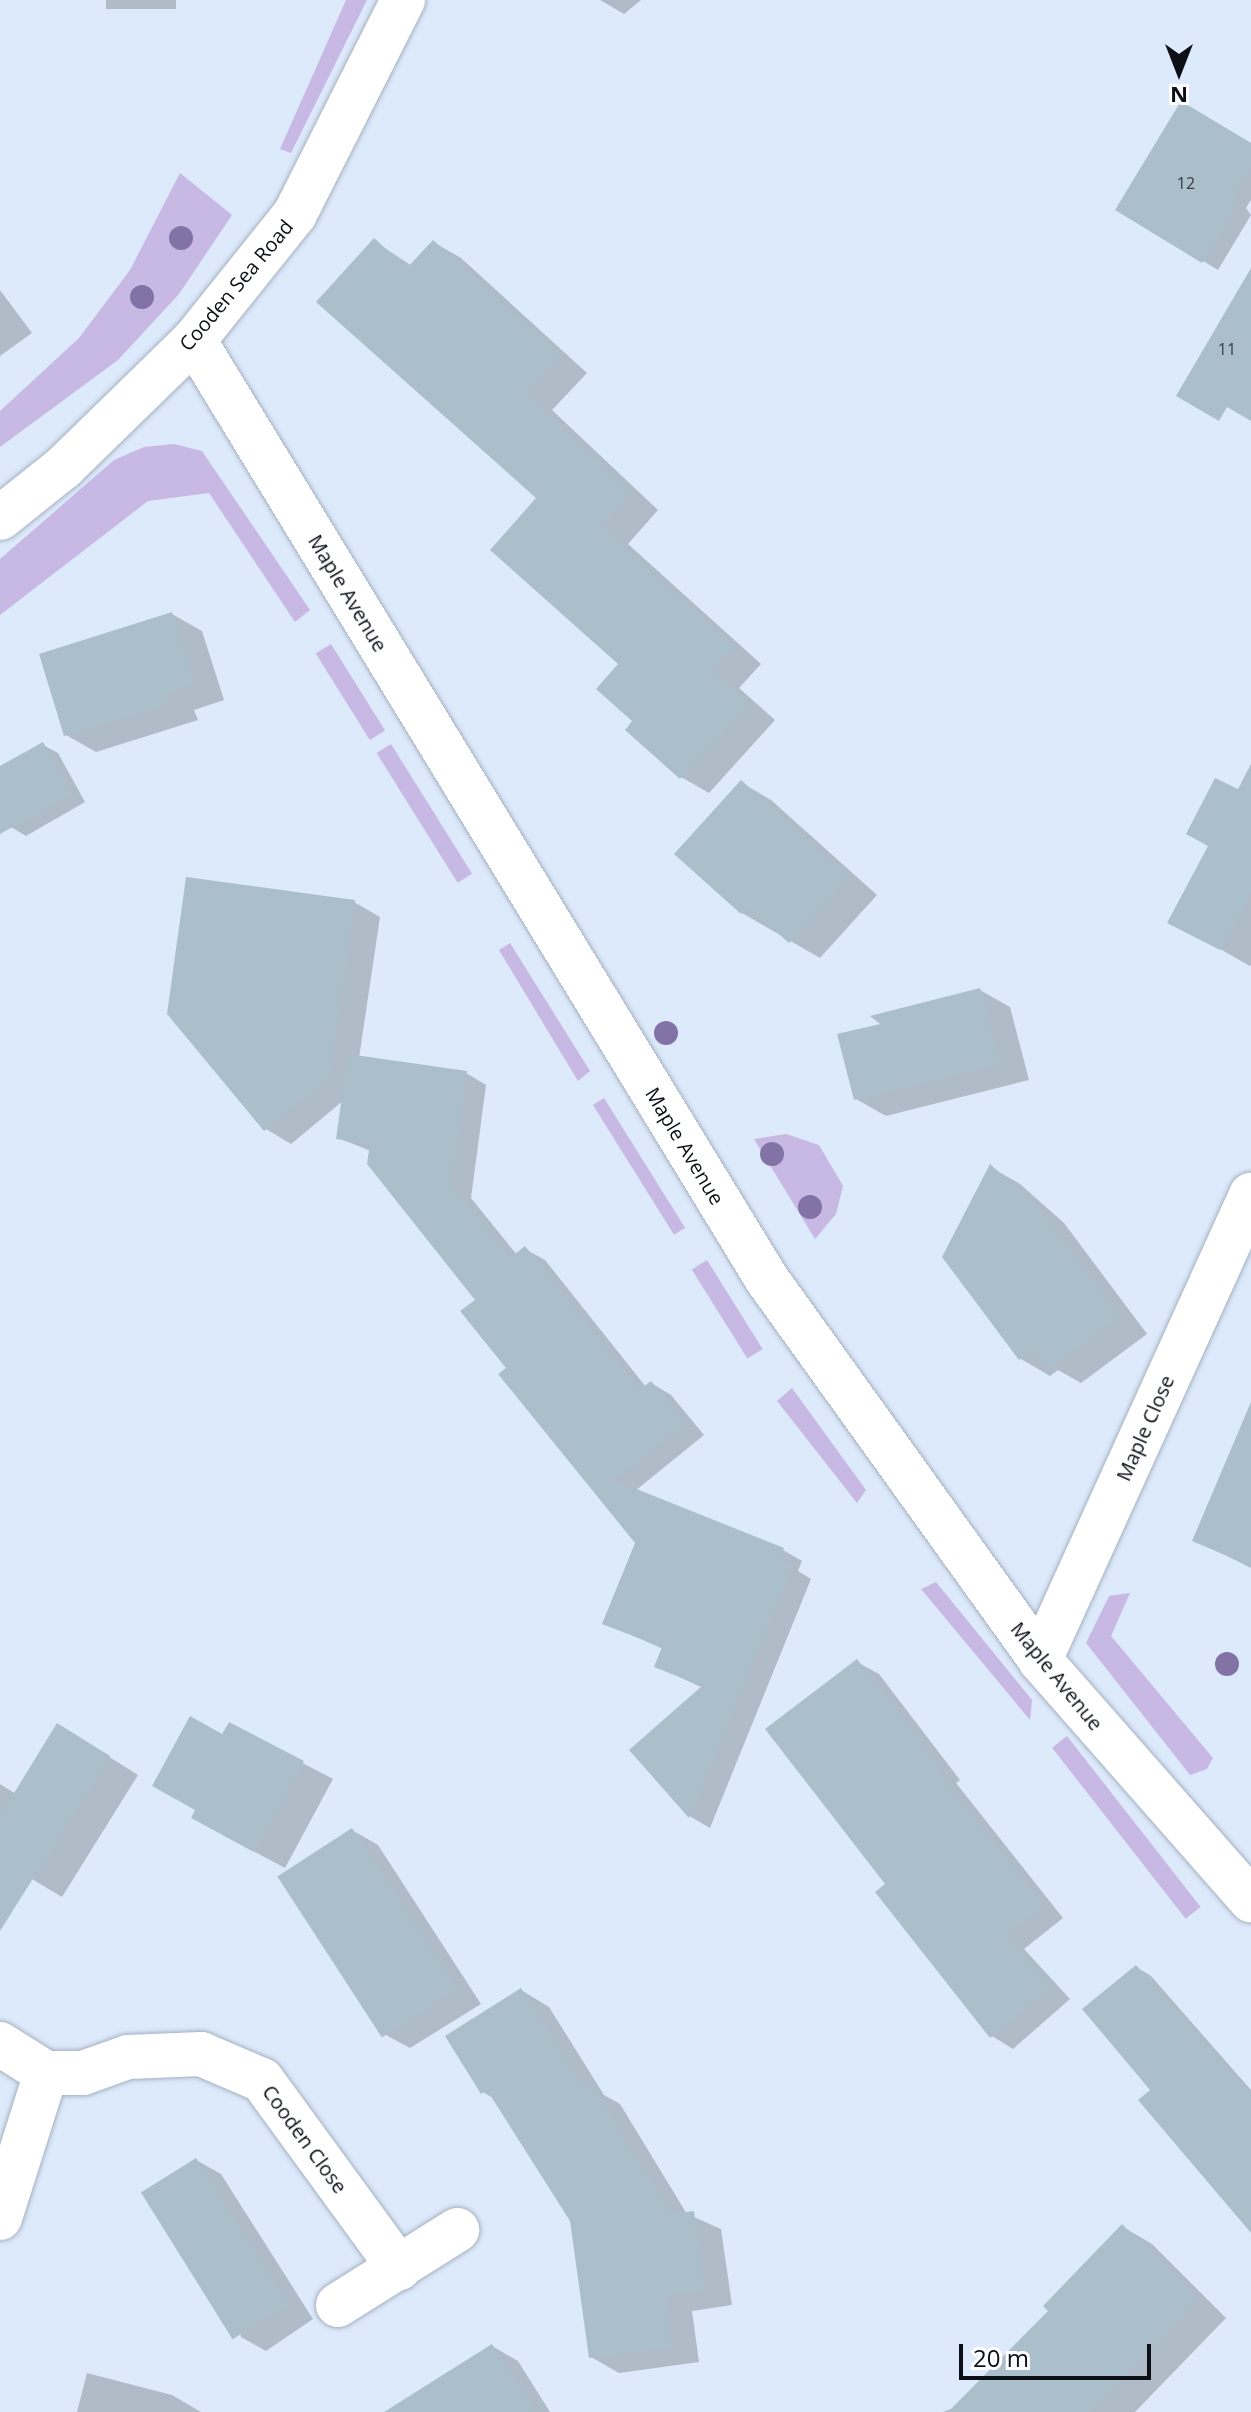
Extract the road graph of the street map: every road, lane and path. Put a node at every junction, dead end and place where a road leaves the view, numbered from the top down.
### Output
1 (403, 0) edge
2 (194, 340) junction
3 (0, 518) edge
4 (1251, 1195) edge
5 (1040, 1660) junction
6 (1251, 1900) edge
7 (0, 2044) edge
8 (46, 2073) junction
9 (0, 2218) edge
10 (457, 2230) dead end
11 (399, 2268) junction
12 (338, 2305) dead end

1 - 2 street, Cooden Sea Road
2 - 3 street, Cooden Sea Road
2 - 5 street, Maple Avenue
4 - 5 street, Maple Close
5 - 6 street, Maple Avenue
7 - 8 street
8 - 9 street
8 - 11 street, Cooden Close
10 - 11 street
11 - 12 street

